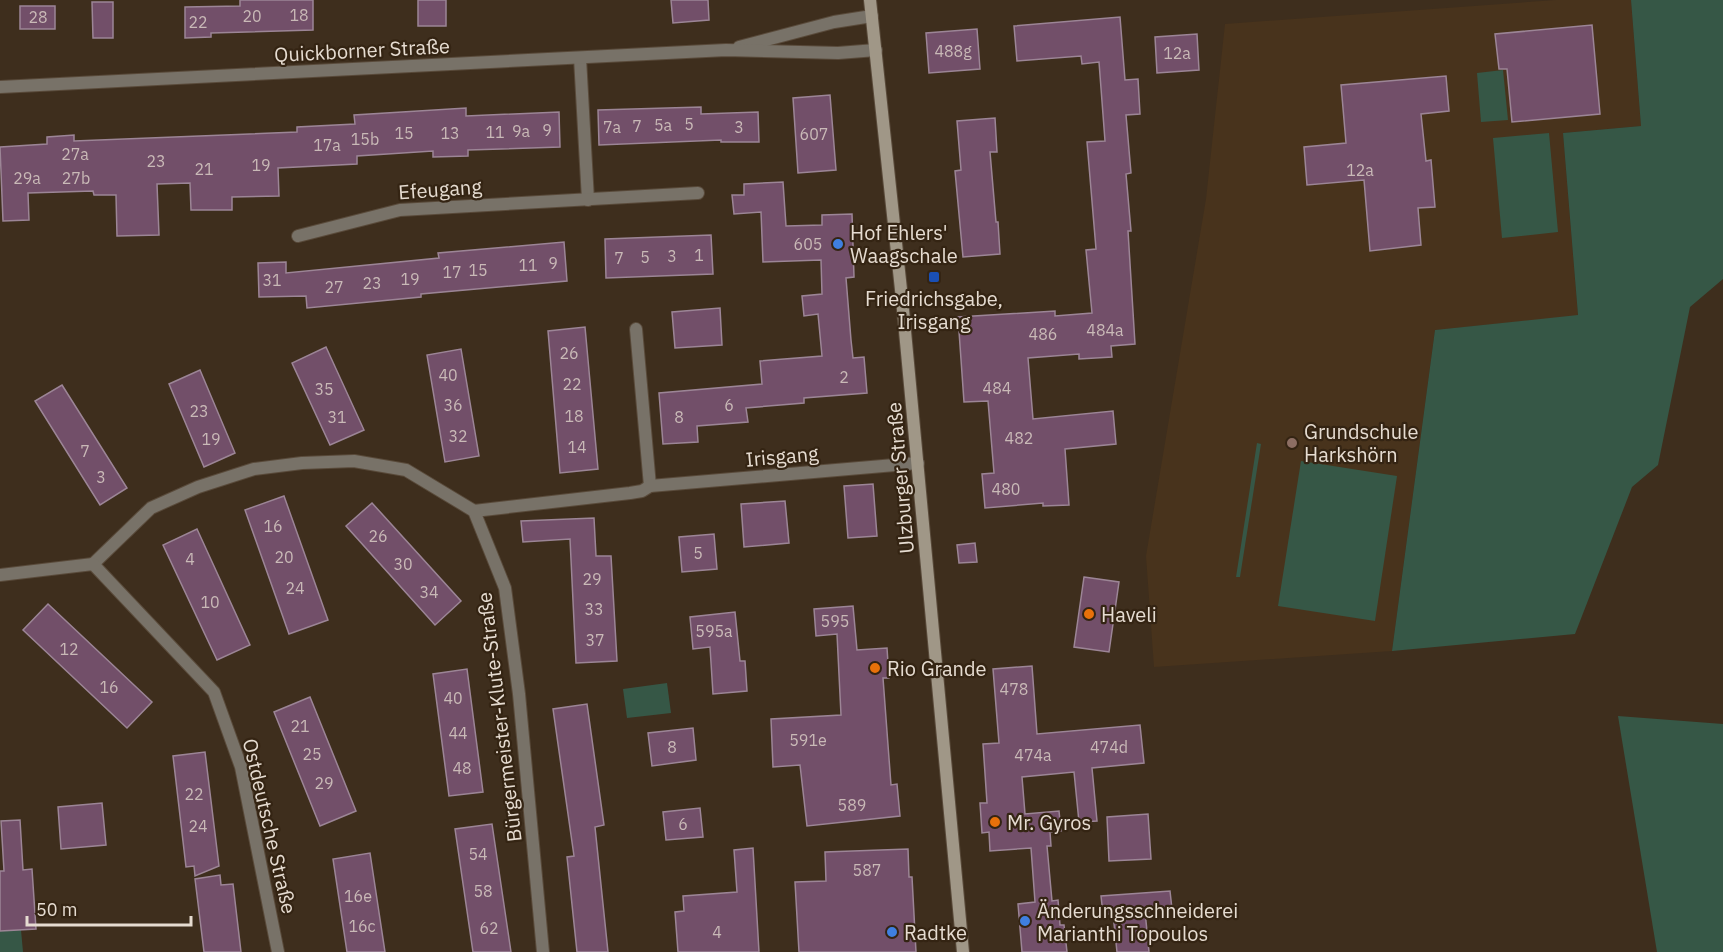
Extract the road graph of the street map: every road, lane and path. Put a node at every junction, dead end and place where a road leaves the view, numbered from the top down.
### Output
1 (870, 0) edge
2 (872, 16) junction
3 (726, 50) junction
4 (876, 50) junction
5 (580, 58) junction
6 (0, 87) edge
7 (698, 193) dead end
8 (588, 200) junction
9 (298, 236) dead end
10 (636, 329) dead end
11 (918, 464) junction
12 (650, 486) junction
13 (474, 511) junction
14 (93, 564) junction
15 (0, 575) edge
16 (278, 952) edge
17 (543, 952) edge
18 (963, 952) edge

1 - 2 main road, Ulzburger Straße
2 - 3 street, Quickborner Straße
2 - 4 main road, Ulzburger Straße
3 - 4 street, Quickborner Straße
3 - 5 street, Quickborner Straße
4 - 11 main road, Ulzburger Straße
5 - 6 street, Quickborner Straße
5 - 8 street
7 - 8 street, Efeugang
8 - 9 street, Efeugang
10 - 12 street
11 - 12 street, Irisgang
11 - 18 main road, Ulzburger Straße
12 - 13 street, Irisgang
13 - 14 street
13 - 17 street, Bürgermeister-Klute-Straße
14 - 15 street
14 - 16 street, Ostdeutsche Straße

